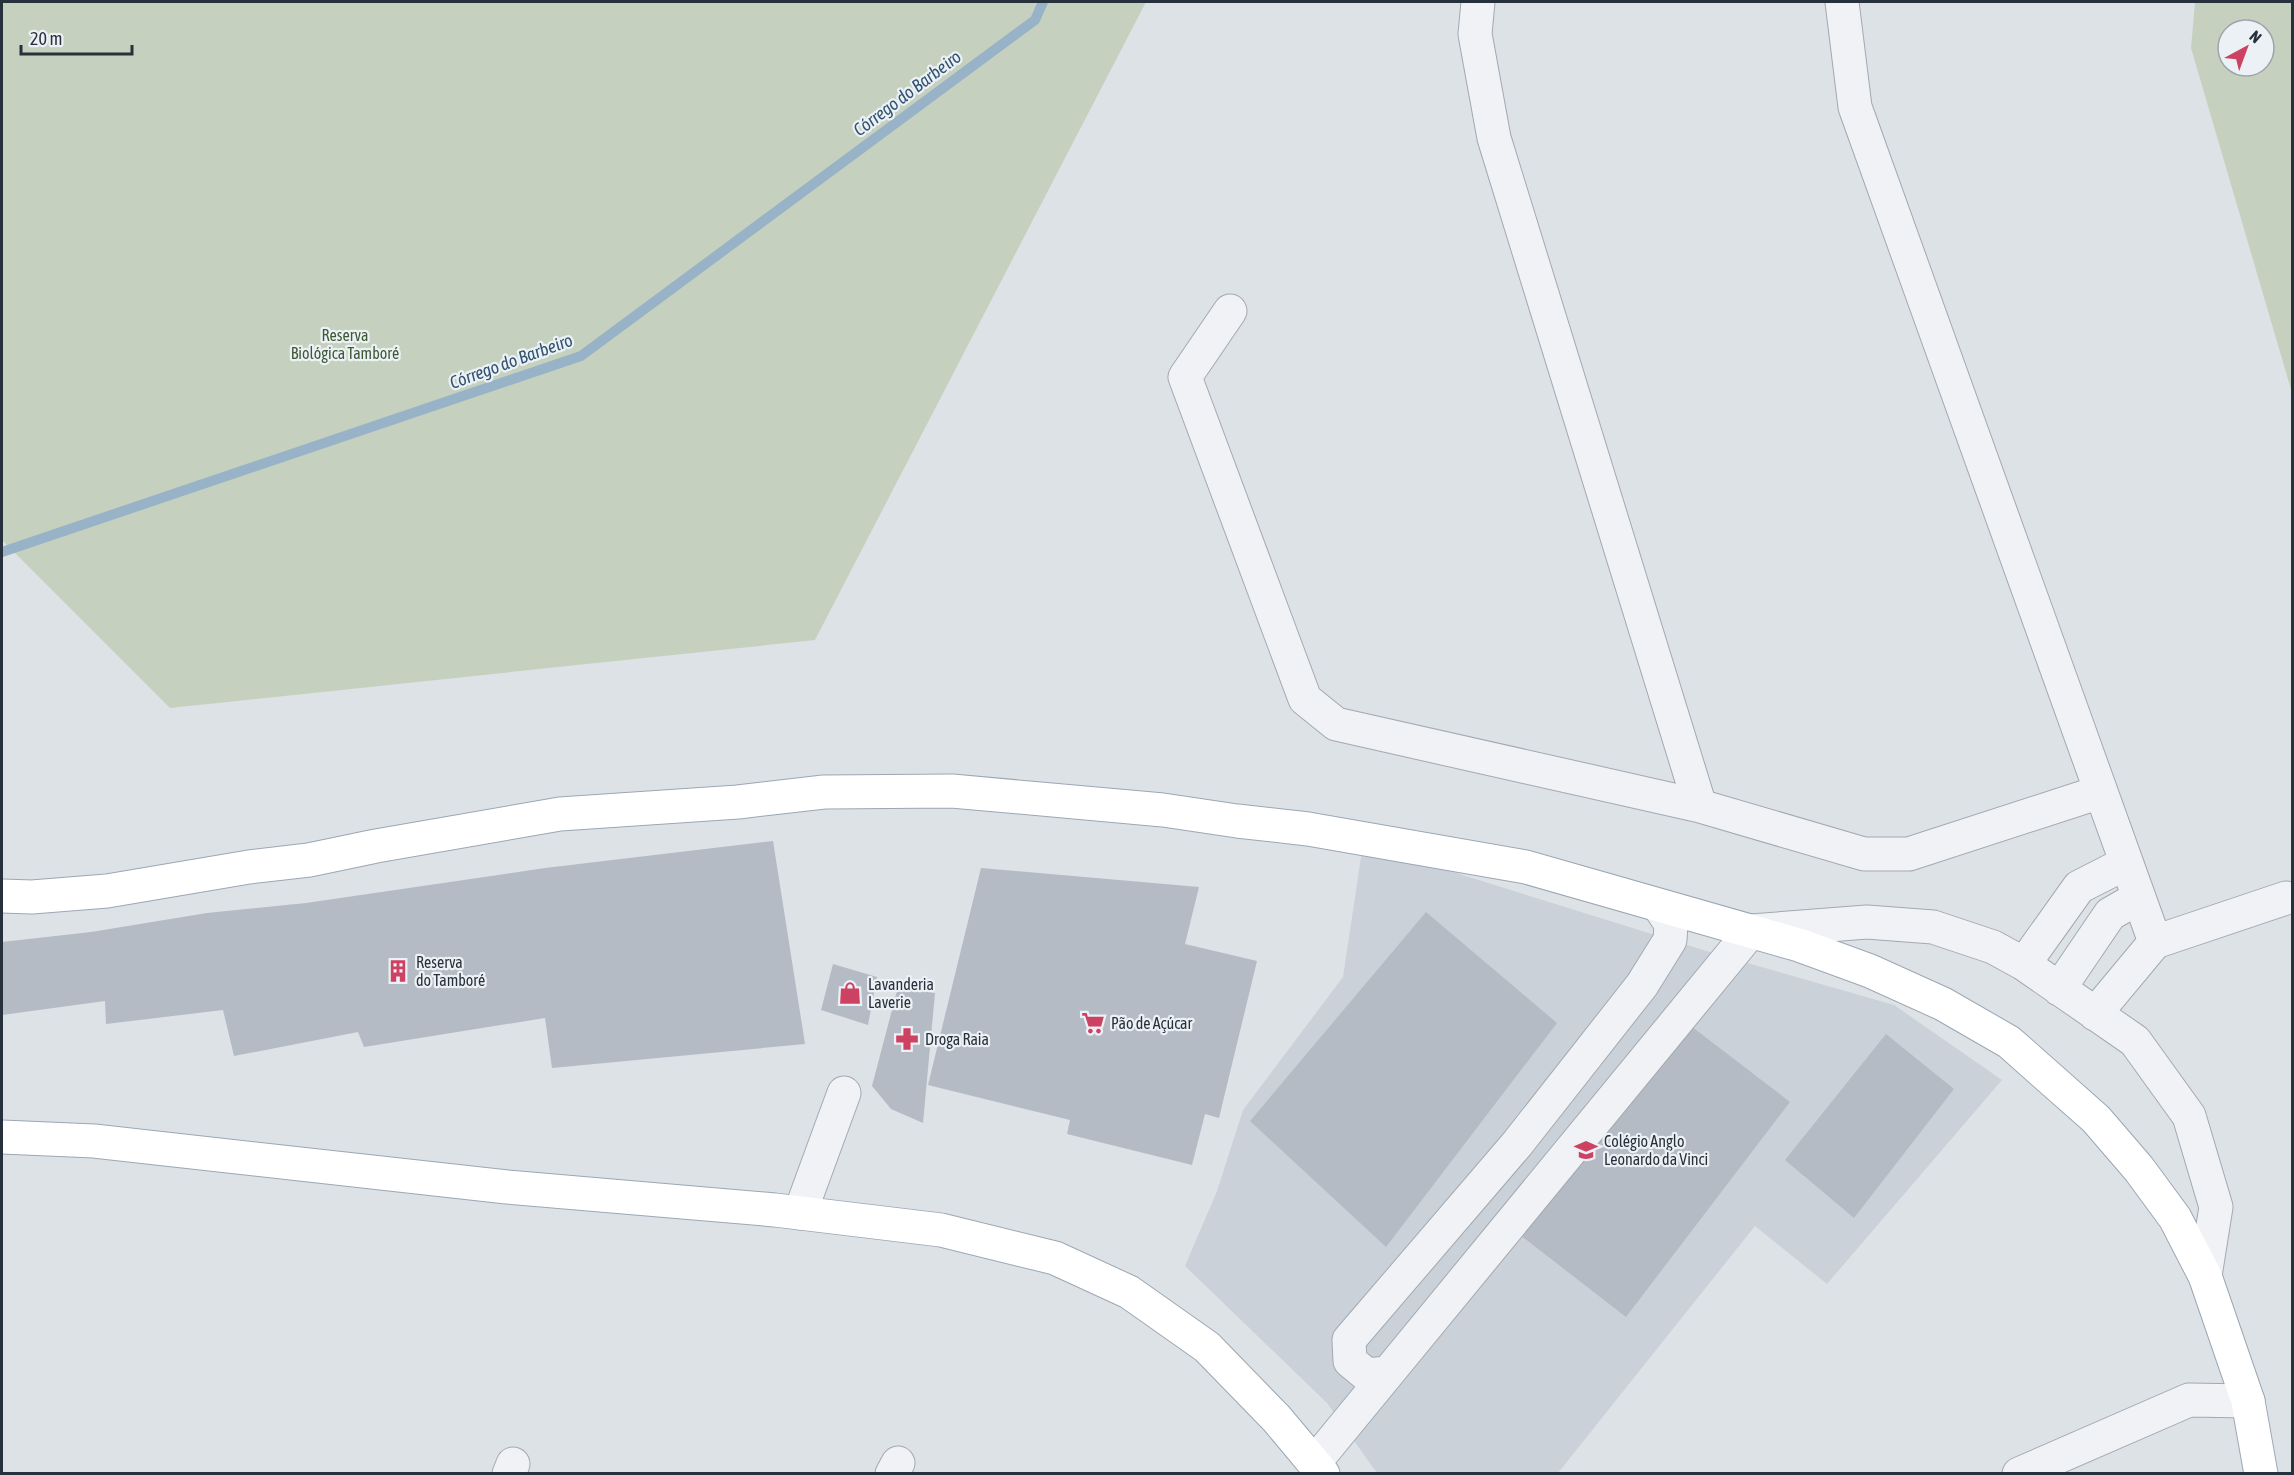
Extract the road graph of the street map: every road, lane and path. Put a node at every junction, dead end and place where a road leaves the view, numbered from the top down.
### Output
1 (1478, 2) edge
2 (1842, 2) edge
3 (1230, 311) dead end
4 (2100, 792) junction
5 (1700, 806) junction
6 (2126, 863) junction
7 (2, 896) edge
8 (2286, 898) dead end
9 (2141, 904) junction
10 (1659, 906) junction
11 (1751, 932) junction
12 (2155, 942) junction
13 (2024, 964) junction
14 (2076, 1001) junction
15 (844, 1093) dead end
16 (2, 1137) edge
17 (800, 1213) junction
18 (2205, 1276) junction
19 (1387, 1373) junction
20 (2248, 1401) junction
21 (1318, 1468) edge
22 (2019, 1473) edge
23 (2261, 1473) edge

1 - 5 street
2 - 4 street
3 - 5 street
4 - 5 street
4 - 6 street
6 - 9 street
6 - 13 street
7 - 10 main road
8 - 12 street
9 - 12 street
9 - 14 street
10 - 11 main road
10 - 19 street
11 - 13 street
11 - 18 main road
11 - 19 street
12 - 14 street
13 - 14 street
14 - 18 street
15 - 17 street
16 - 17 main road
17 - 21 main road
18 - 20 main road
19 - 21 street
20 - 22 street
20 - 23 main road

